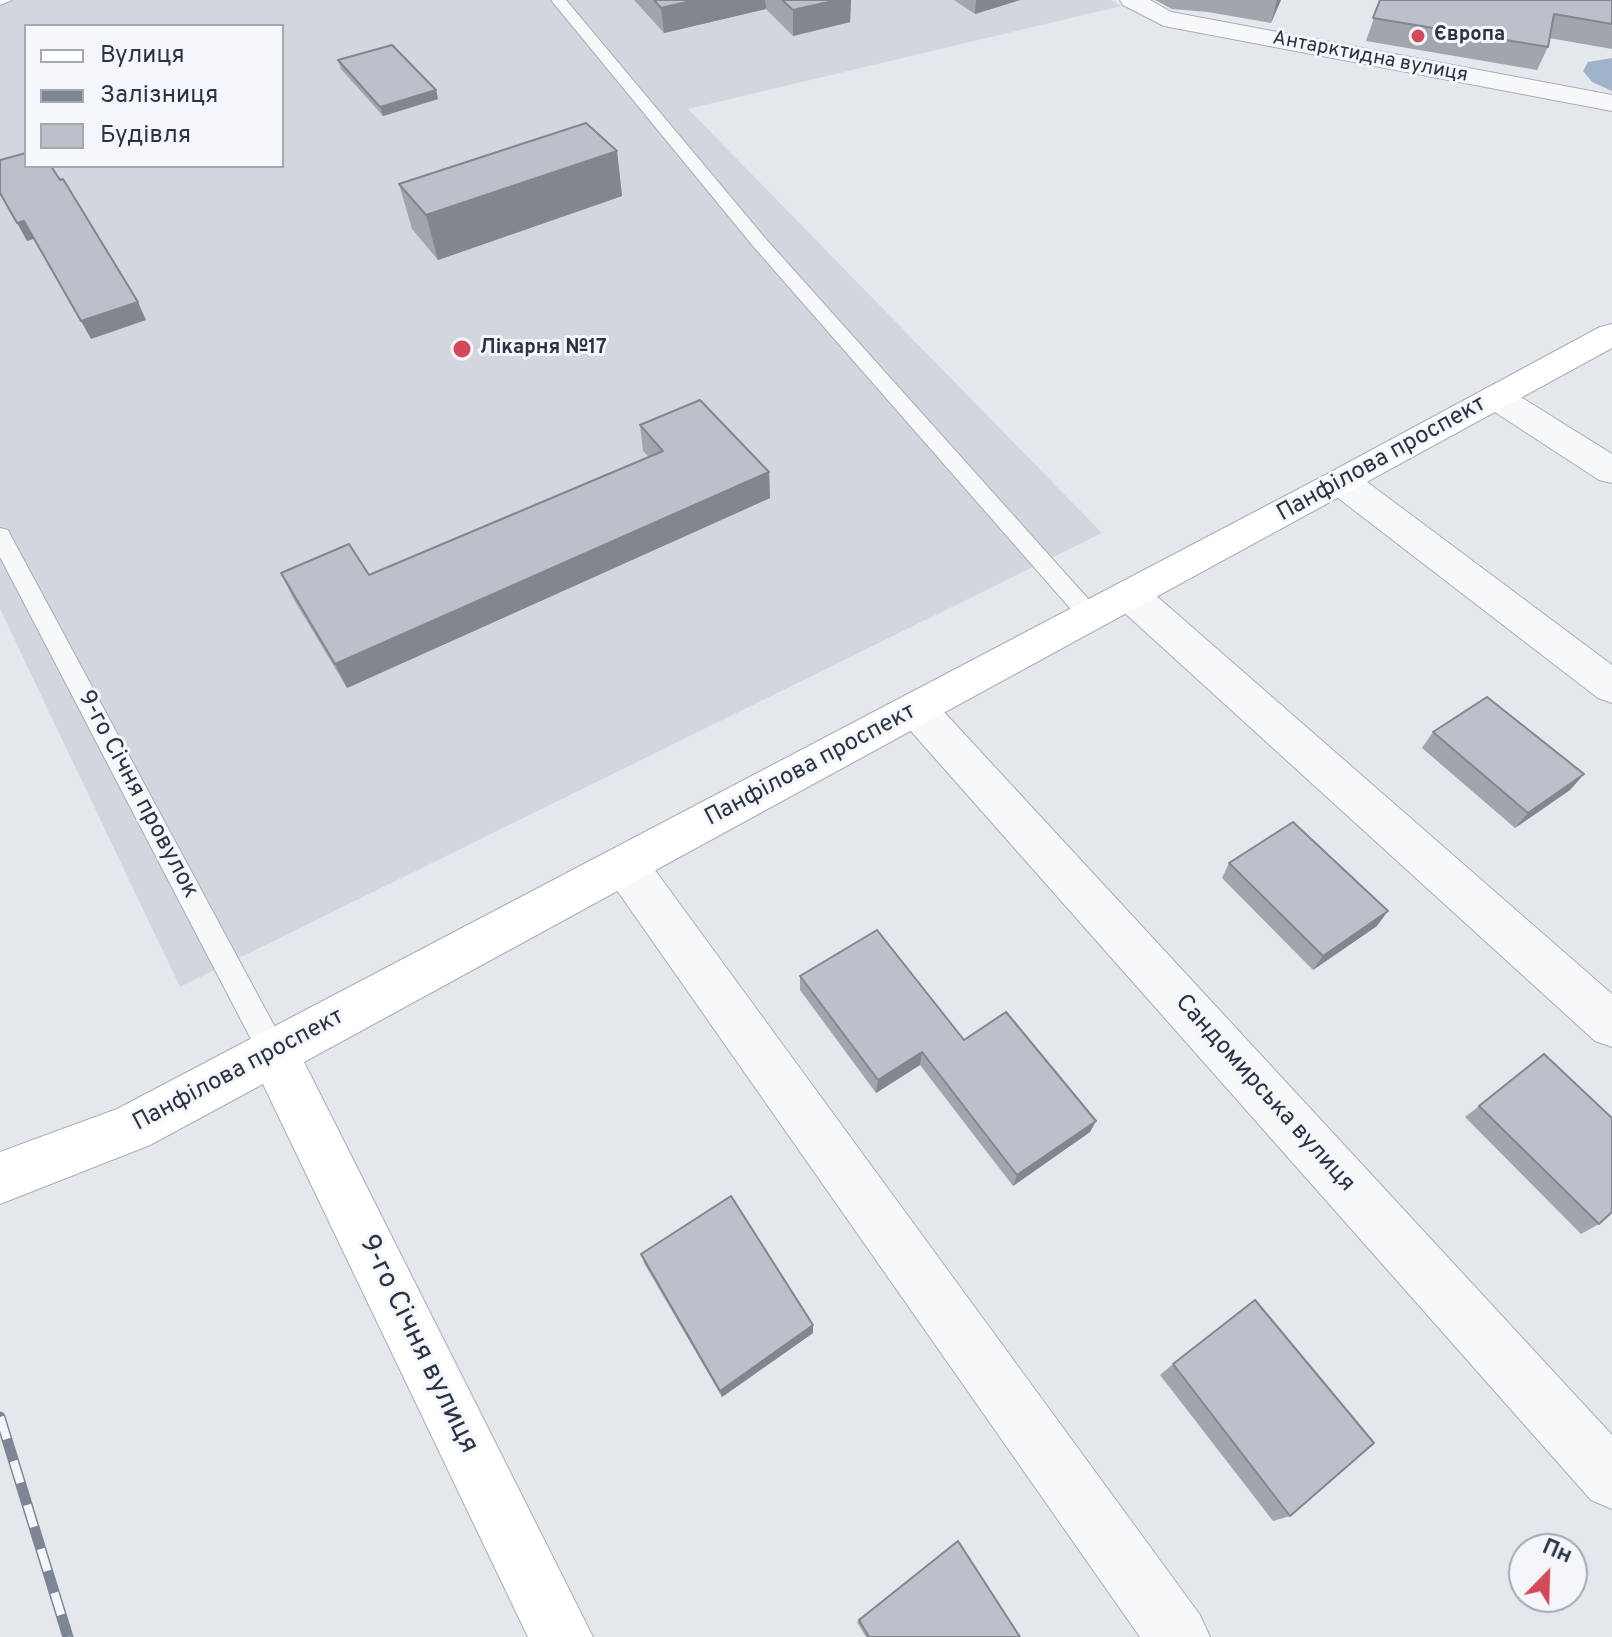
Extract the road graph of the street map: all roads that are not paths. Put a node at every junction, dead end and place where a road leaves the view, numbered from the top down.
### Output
1 (558, 0) edge
2 (1132, 0) edge
3 (1612, 103) edge
4 (1612, 334) edge
5 (1496, 397) junction
6 (1612, 471) edge
7 (1342, 482) junction
8 (0, 536) edge
9 (1131, 596) junction
10 (1091, 617) junction
11 (1612, 687) edge
12 (917, 710) junction
13 (625, 865) junction
14 (1612, 1025) edge
15 (274, 1054) junction
16 (0, 1178) edge
17 (1612, 1479) edge
18 (561, 1637) edge
19 (1178, 1637) edge

1 - 10 lane
2 - 3 street, Антарктидна вулиця
4 - 5 street, Панфілова проспект
5 - 6 street
5 - 7 street, Панфілова проспект
7 - 9 street, Панфілова проспект
7 - 11 street
8 - 15 lane, 9-го Січня провулок
9 - 10 street, Панфілова проспект
9 - 14 street
10 - 12 street, Панфілова проспект
12 - 13 street, Панфілова проспект
12 - 17 street, Сандомирська вулиця
13 - 15 street, Панфілова проспект
13 - 19 street
15 - 16 street, Панфілова проспект
15 - 18 street, 9-го Січня вулиця

